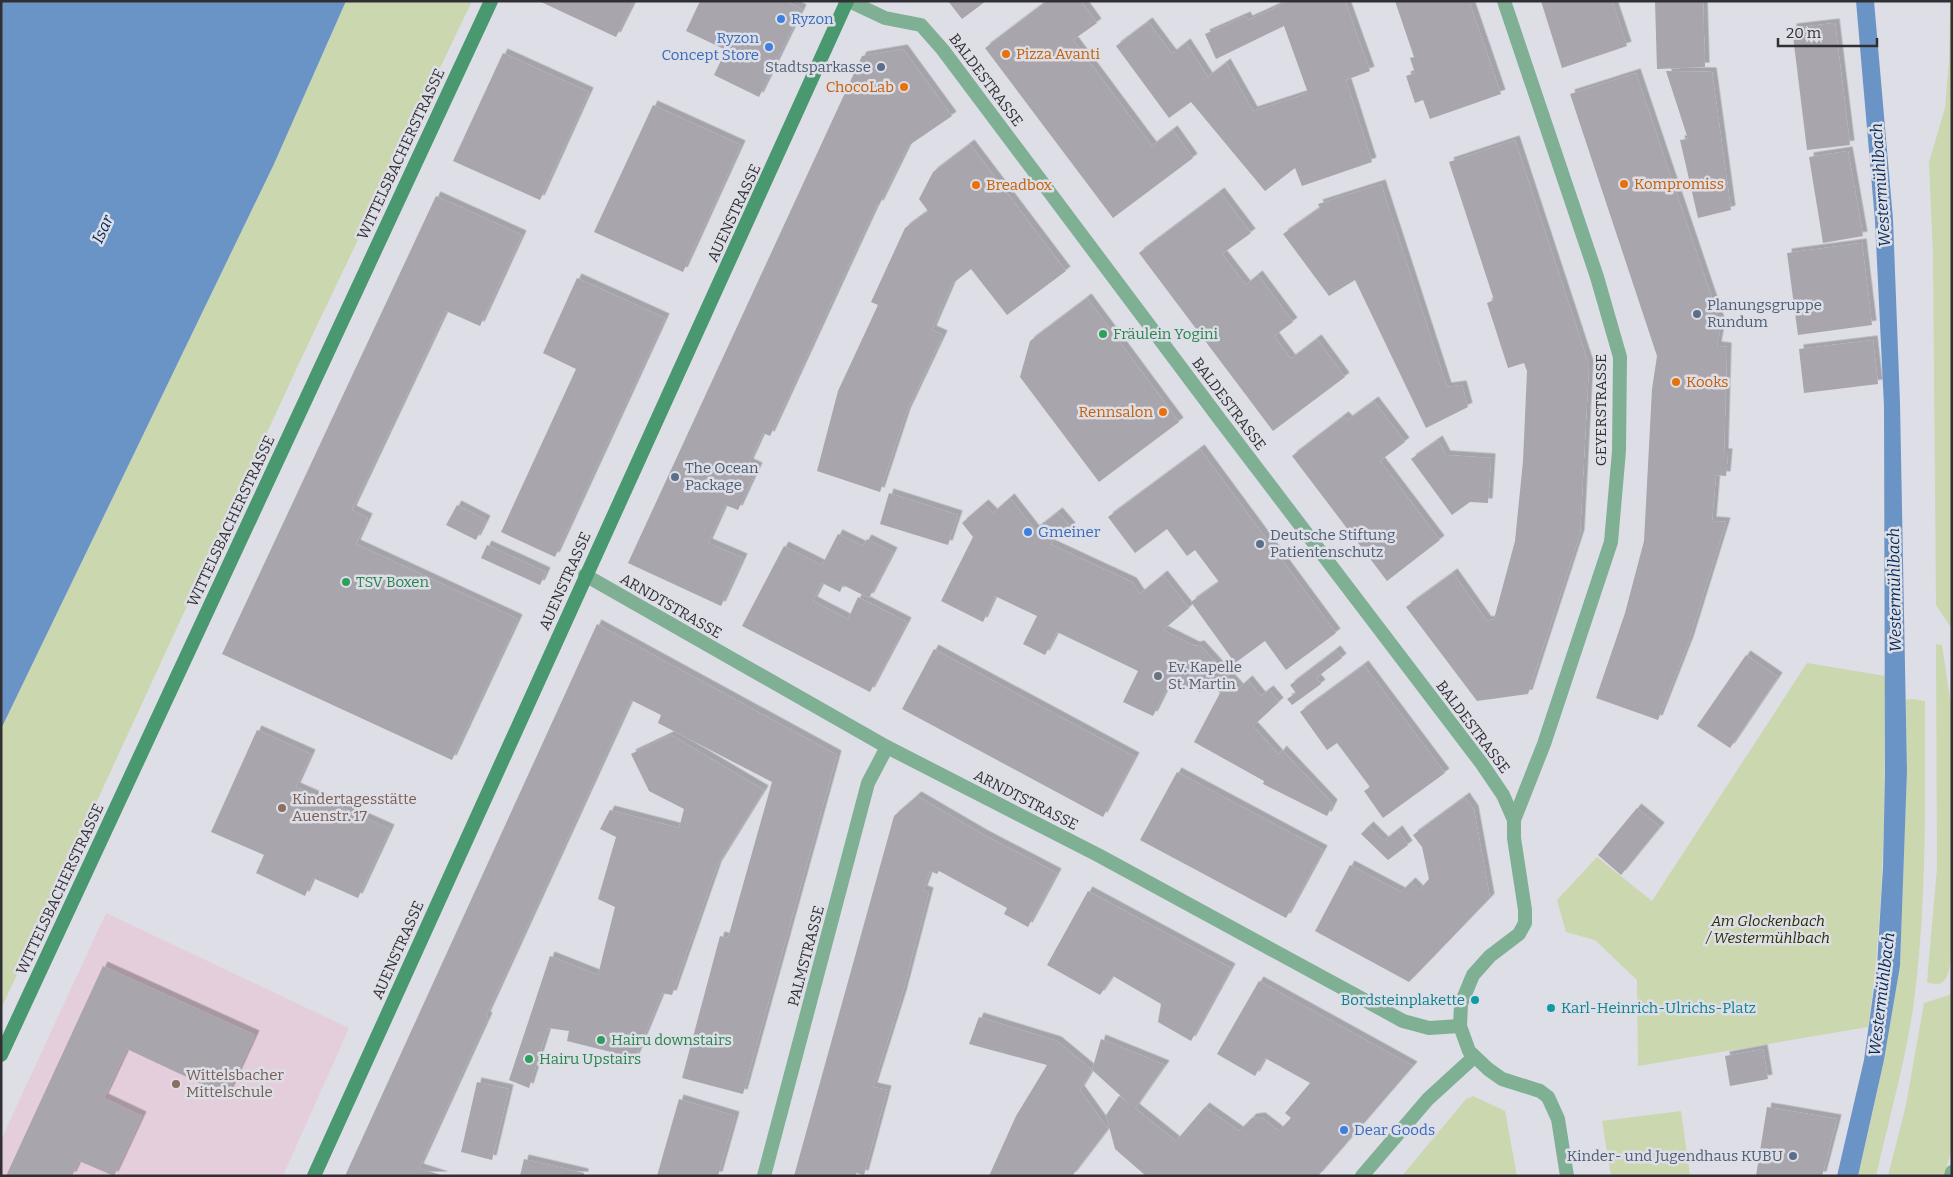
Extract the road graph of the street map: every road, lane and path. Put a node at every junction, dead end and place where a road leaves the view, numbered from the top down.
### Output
1 (490, 1) edge
2 (848, 1) edge
3 (1504, 1) edge
4 (585, 575) junction
5 (888, 747) junction
6 (1514, 820) junction
7 (1460, 1026) junction
8 (1, 1055) edge
9 (1474, 1056) junction
10 (1952, 1172) edge
11 (314, 1176) edge
12 (764, 1176) edge
13 (1362, 1176) edge
14 (1567, 1176) edge
15 (1950, 1176) edge

1 - 8 main road, WITTELSBACHERSTRASSE
2 - 4 main road, AUENSTRASSE
2 - 6 street, BALDESTRASSE
3 - 6 street, GEYERSTRASSE
4 - 5 street, ARNDTSTRASSE
4 - 11 main road, AUENSTRASSE
5 - 7 street, ARNDTSTRASSE
5 - 12 street, PALMSTRASSE
6 - 7 street
7 - 9 street
9 - 13 street
9 - 14 street
10 - 15 street

